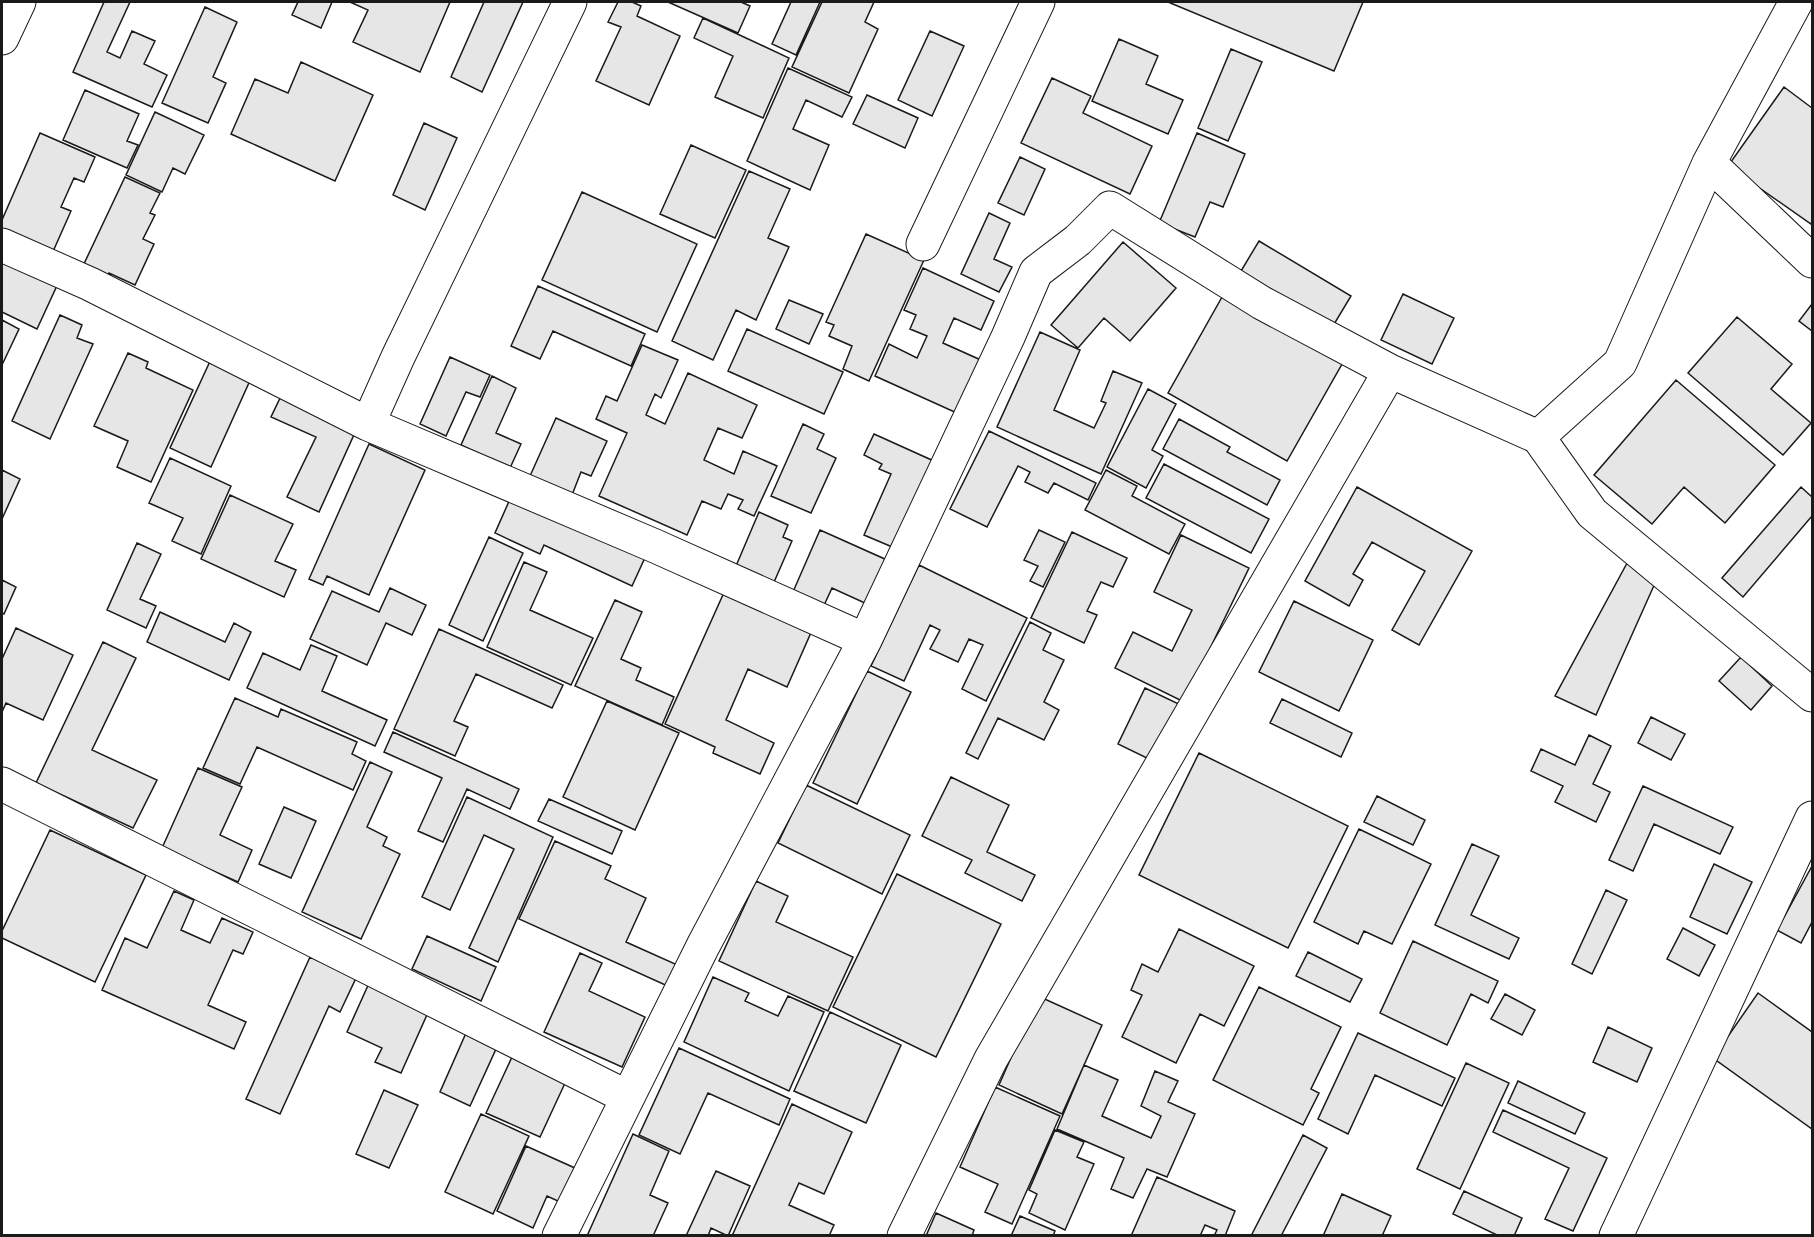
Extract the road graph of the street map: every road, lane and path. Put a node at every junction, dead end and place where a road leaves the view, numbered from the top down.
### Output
1 (19, 2) edge
2 (570, 2) edge
3 (1038, 2) edge
4 (1796, 2) edge
5 (2, 38) edge
6 (1709, 163) junction
7 (924, 244) dead end
8 (2, 245) edge
9 (1812, 261) edge
10 (1390, 371) junction
11 (368, 424) junction
12 (1538, 437) junction
13 (865, 640) junction
14 (1812, 695) edge
15 (2, 784) edge
16 (1812, 818) edge
17 (627, 1097) junction
18 (559, 1236) edge
19 (904, 1236) edge
20 (1616, 1236) edge

1 - 5 street
2 - 11 street
3 - 7 street
4 - 6 street
6 - 9 street
6 - 12 street
8 - 11 street
10 - 12 street
10 - 13 street
10 - 19 street
11 - 13 street
12 - 14 street
13 - 17 street
15 - 17 street
16 - 20 street
17 - 18 street

